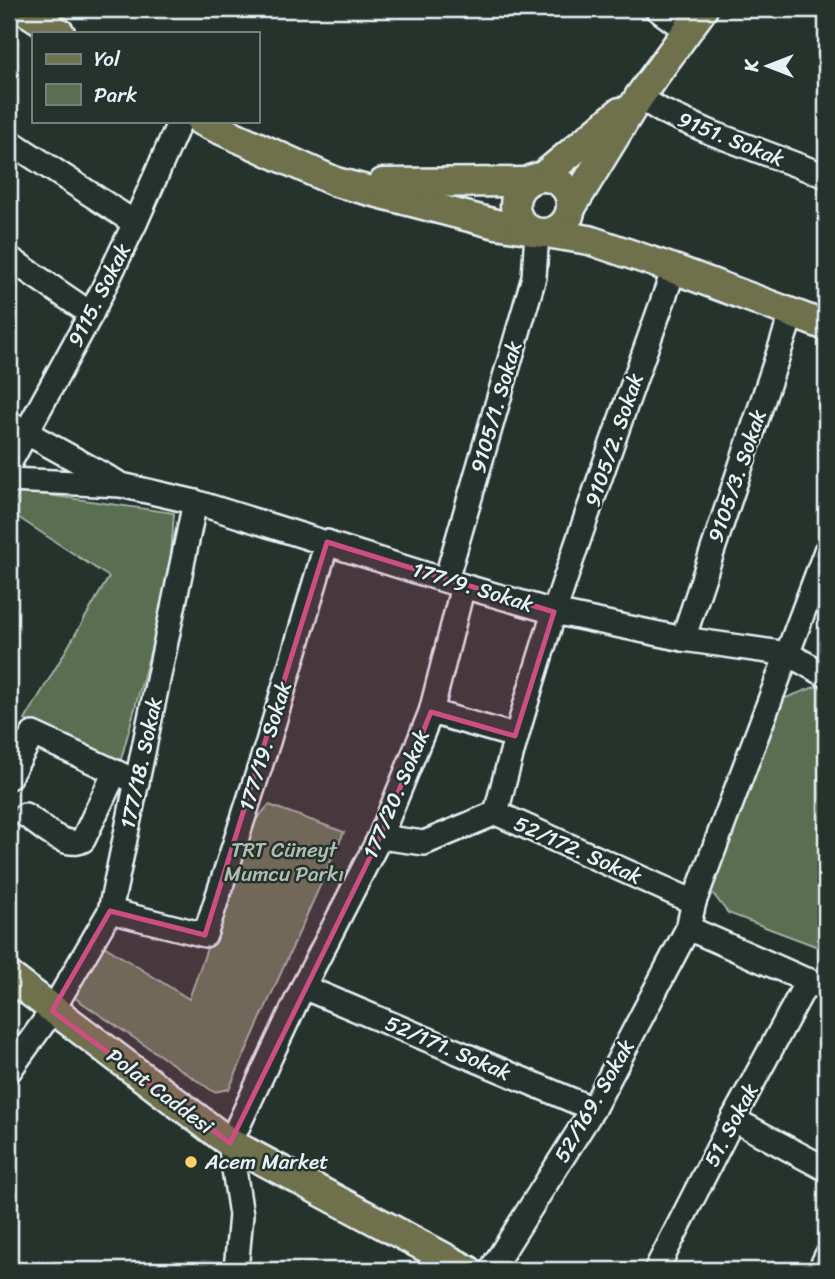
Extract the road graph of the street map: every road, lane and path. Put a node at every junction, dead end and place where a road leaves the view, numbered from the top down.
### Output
1 (23, 9) edge
2 (657, 9) edge
3 (694, 19) edge
4 (58, 32) edge
5 (639, 97) junction
6 (180, 122) edge
7 (203, 122) edge
8 (9, 141) edge
9 (826, 176) edge
10 (534, 180) junction
11 (337, 182) junction
12 (570, 212) junction
13 (135, 223) junction
14 (537, 232) junction
15 (589, 240) junction
16 (9, 258) edge
17 (674, 269) junction
18 (792, 313) junction
19 (91, 314) junction
20 (826, 326) edge
21 (17, 429) edge
22 (9, 464) edge
23 (9, 480) edge
24 (121, 485) junction
25 (195, 502) junction
26 (327, 542) junction
27 (826, 551) edge
28 (454, 583) junction
29 (554, 612) junction
30 (683, 639) junction
31 (788, 654) junction
32 (826, 675) edge
33 (431, 712) junction
34 (515, 736) junction
35 (115, 772) junction
36 (9, 777) edge
37 (137, 782) junction
38 (496, 813) junction
39 (25, 815) dead end
40 (380, 837) junction
41 (694, 902) junction
42 (110, 911) junction
43 (688, 928) junction
44 (9, 976) edge
45 (817, 984) edge
46 (303, 987) junction
47 (52, 1011) junction
48 (16, 1046) edge
49 (9, 1071) edge
50 (593, 1109) junction
51 (733, 1119) junction
52 (230, 1143) junction
53 (826, 1169) edge
54 (236, 1270) edge
55 (468, 1270) edge
56 (491, 1270) edge
57 (656, 1270) edge

1 - 4 main road
2 - 3 street
3 - 5 main road
5 - 9 street, 9151. Sokak
5 - 10 main road
5 - 12 main road
6 - 13 street, 9115. Sokak
7 - 11 main road
8 - 13 street
10 - 11 main road
10 - 12 main road
10 - 14 main road
11 - 14 main road
12 - 14 main road
12 - 15 main road
13 - 19 street, 9115. Sokak
14 - 15 main road
14 - 28 street, 9105/1. Sokak
15 - 17 main road
16 - 19 street
17 - 18 main road
17 - 29 street, 9105/2. Sokak
18 - 20 main road
18 - 30 street, 9105/3. Sokak
19 - 21 street, 9115. Sokak
21 - 22 street, 9115. Sokak
21 - 24 street, 177/9. Sokak
23 - 24 street, 177/9. Sokak
24 - 25 street, 177/9. Sokak
25 - 26 street, 177/9. Sokak
25 - 37 street, 177/18. Sokak
26 - 28 street, 177/9. Sokak
26 - 42 street, 177/19. Sokak
27 - 31 street, 52/169. Sokak
28 - 29 street, 177/9. Sokak
28 - 33 street, 177/20. Sokak
29 - 30 street, 177/9. Sokak
29 - 34 street, 9105/2. Sokak
30 - 31 street, 177/9. Sokak
31 - 32 street, 177/9. Sokak
31 - 41 street, 52/169. Sokak
33 - 34 street
33 - 40 street, 177/20. Sokak
34 - 38 street, 9105/2. Sokak
35 - 36 street
35 - 37 street
35 - 39 street
37 - 42 street, 177/18. Sokak
38 - 40 street, 52/172. Sokak
38 - 41 street, 52/172. Sokak
40 - 46 street, 177/20. Sokak
41 - 43 street, 52/169. Sokak
42 - 47 street, 177/18. Sokak
43 - 45 street
43 - 50 street, 52/169. Sokak
44 - 47 main road, Polat Caddesi
45 - 51 street, 51. Sokak
46 - 50 street, 52/171. Sokak
46 - 52 street, 177/20. Sokak
47 - 48 street, 177/18. Sokak
47 - 52 main road, Polat Caddesi
48 - 49 street, 177/18. Sokak
50 - 56 street, 52/169. Sokak
51 - 53 street
51 - 57 street, 51. Sokak
52 - 54 street
52 - 55 main road, Polat Caddesi

